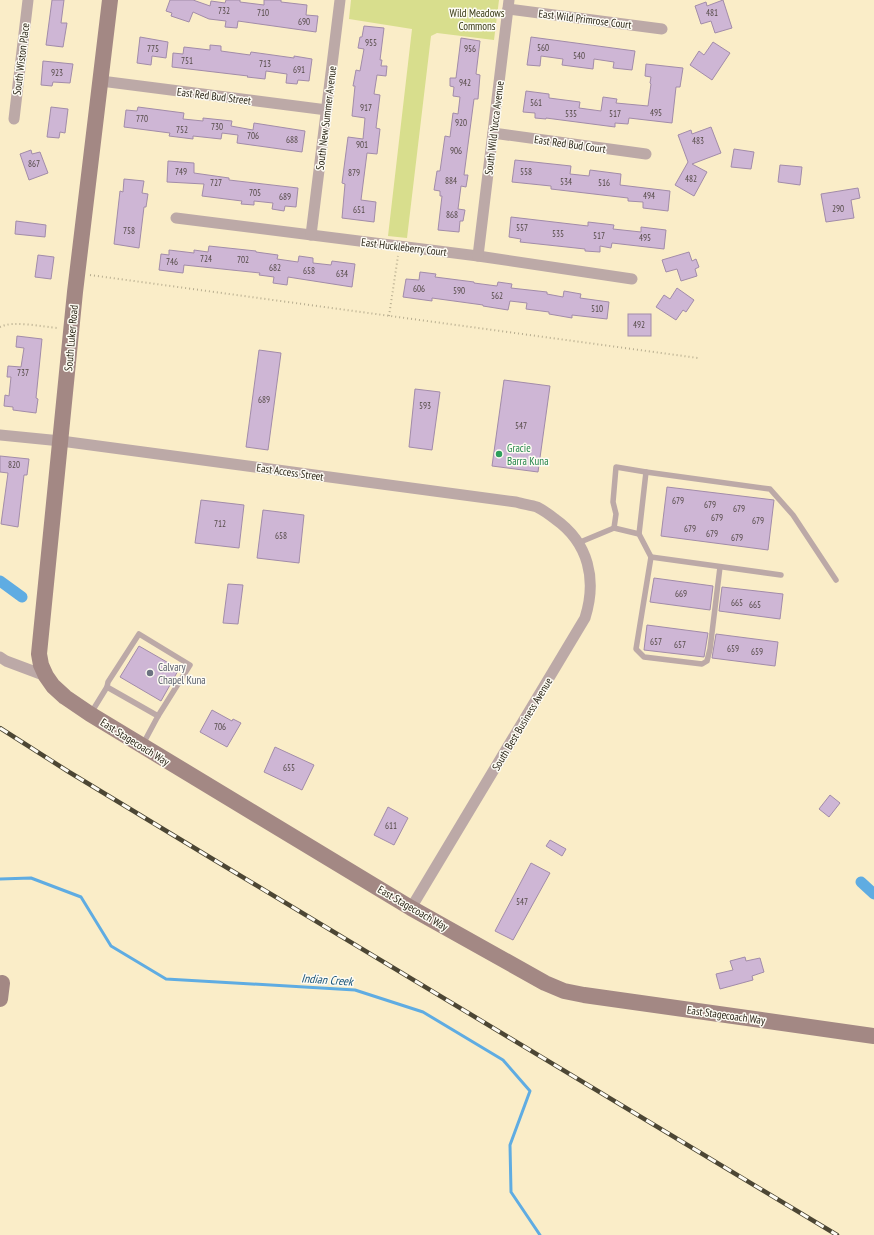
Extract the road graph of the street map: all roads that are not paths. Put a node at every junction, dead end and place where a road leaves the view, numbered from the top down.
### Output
1 (28, 0) edge
2 (110, 0) edge
3 (340, 0) edge
4 (509, 5) edge
5 (662, 29) dead end
6 (101, 81) junction
7 (327, 110) junction
8 (14, 118) dead end
9 (494, 133) junction
10 (646, 154) dead end
11 (176, 218) dead end
12 (311, 235) junction
13 (478, 256) junction
14 (632, 279) dead end
15 (0, 434) edge
16 (61, 441) junction
17 (646, 472) junction
18 (614, 528) junction
19 (571, 533) joint
20 (639, 534) junction
21 (578, 543) junction
22 (651, 557) junction
23 (720, 567) junction
24 (781, 575) dead end
25 (836, 580) dead end
26 (0, 657) edge
27 (46, 676) junction
28 (107, 687) junction
29 (90, 714) junction
30 (158, 716) junction
31 (142, 746) junction
32 (412, 908) junction
33 (2, 983) dead end
34 (0, 999) edge
35 (874, 1036) edge

1 - 8 street, South Wiston Place
2 - 6 street, South Luker Road
3 - 7 street, South New Summer Avenue
4 - 5 street, East Wild Primrose Court
4 - 9 street, South Wild Yucca Avenue
6 - 7 street, East Red Bud Street
6 - 16 street, South Luker Road
7 - 12 street, South New Summer Avenue
9 - 10 street, East Red Bud Court
9 - 13 street, South Wild Yucca Avenue
11 - 12 street, East Huckleberry Court
12 - 13 street, East Huckleberry Court
13 - 14 street, East Huckleberry Court
15 - 16 street, East Access Street
16 - 19 street, East Access Street
16 - 27 street, South Luker Road
17 - 18 lane
17 - 20 lane
17 - 25 lane
18 - 20 lane
18 - 21 lane
19 - 21 street, South Best Business Avenue
20 - 22 lane
21 - 32 street, South Best Business Avenue
22 - 23 lane
22 - 23 lane
23 - 24 lane
26 - 27 street, East Stagecoach Way
27 - 29 street, East Stagecoach Way
28 - 29 lane
28 - 30 lane
28 - 30 lane
29 - 31 street, East Stagecoach Way
30 - 31 lane
31 - 32 street, East Stagecoach Way
32 - 35 street, East Stagecoach Way
33 - 34 street

